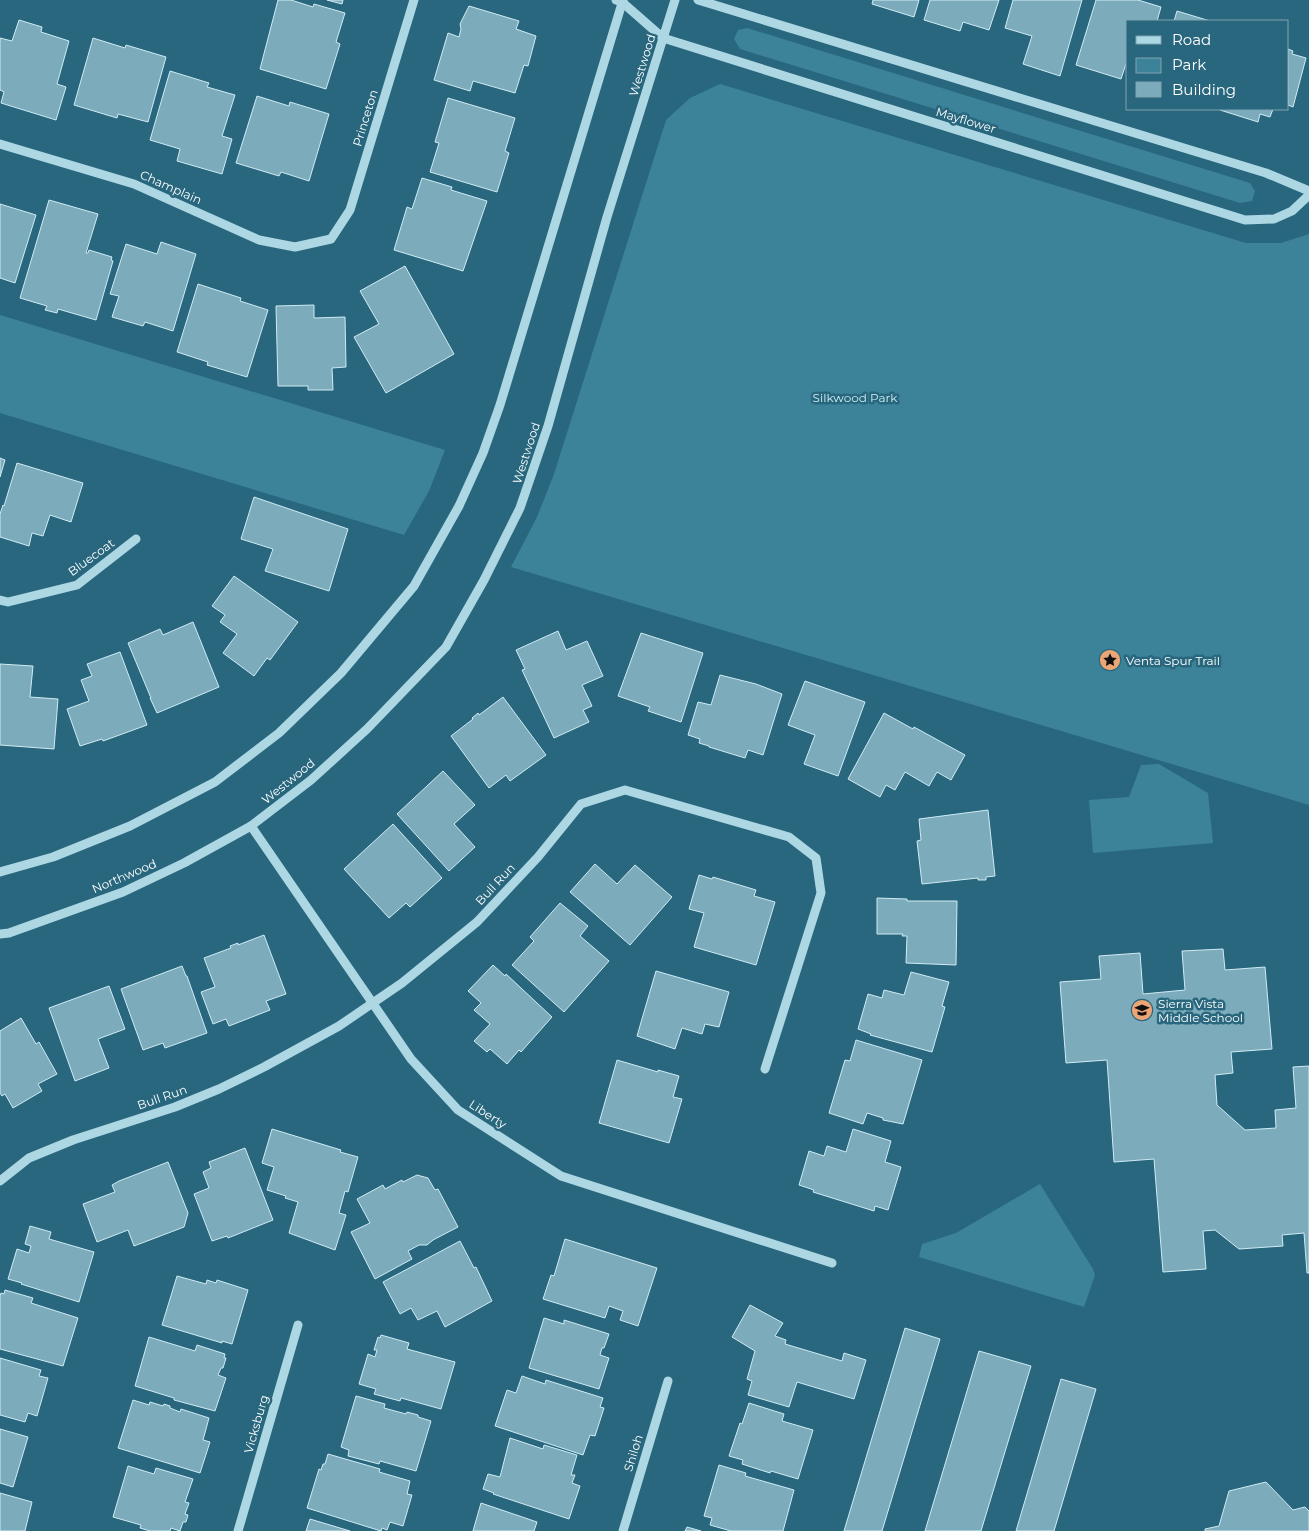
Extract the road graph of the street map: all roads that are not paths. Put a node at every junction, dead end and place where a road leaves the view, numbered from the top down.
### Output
1 (414, 0) edge
2 (635, 0) edge
3 (675, 0) edge
4 (698, 0) edge
5 (620, 1) edge
6 (663, 38) junction
7 (0, 144) edge
8 (1309, 193) edge
9 (331, 239) joint
10 (136, 540) dead end
11 (0, 600) edge
12 (251, 826) junction
13 (0, 872) edge
14 (0, 934) edge
15 (372, 1004) junction
16 (765, 1069) dead end
17 (0, 1181) edge
18 (832, 1263) dead end
19 (298, 1325) dead end
20 (668, 1381) dead end
21 (238, 1531) edge
22 (623, 1531) edge

1 - 9 street, Princeton
2 - 5 street
3 - 6 street, Westwood
4 - 8 street, Mayflower
5 - 6 street, Mayflower
5 - 13 street
6 - 8 street, Mayflower
6 - 12 street, Westwood
7 - 9 street, Champlain
10 - 11 street, Bluecoat
12 - 14 street, Northwood
12 - 15 street, Liberty
15 - 16 street, Bull Run
15 - 17 street, Bull Run
15 - 18 street, Liberty
19 - 21 street, Vicksburg
20 - 22 street, Shiloh

